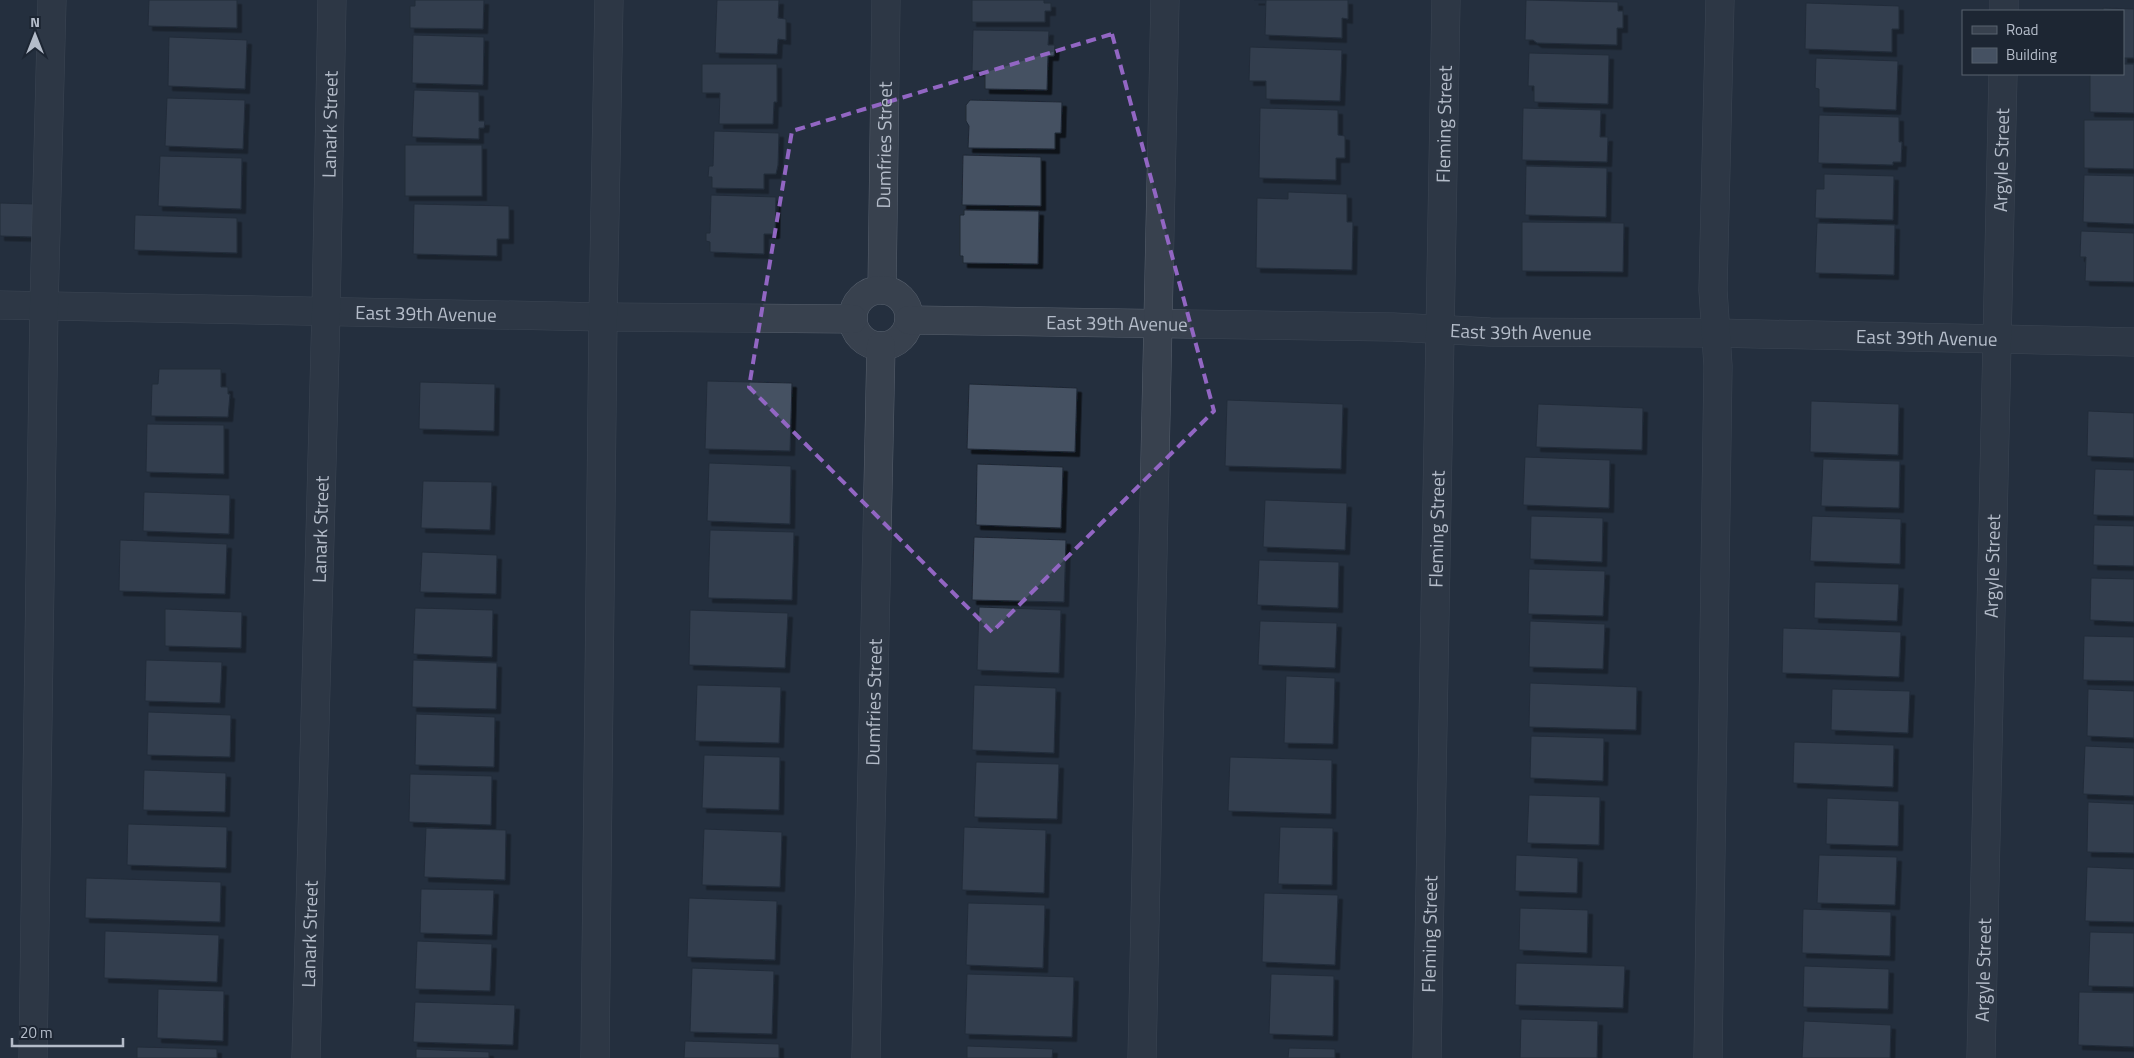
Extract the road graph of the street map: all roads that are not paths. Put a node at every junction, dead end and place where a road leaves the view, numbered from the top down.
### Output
1 (52, 0) edge
2 (332, 0) edge
3 (609, 0) edge
4 (886, 0) edge
5 (1165, 0) edge
6 (1446, 0) edge
7 (1720, 0) edge
8 (2003, 75) edge
9 (882, 290) junction
10 (0, 305) edge
11 (44, 306) junction
12 (326, 312) junction
13 (603, 317) junction
14 (853, 319) junction
15 (909, 320) junction
16 (1159, 324) junction
17 (1439, 330) junction
18 (1716, 333) junction
19 (1997, 340) junction
20 (2134, 342) edge
21 (881, 346) junction
22 (33, 1058) edge
23 (306, 1058) edge
24 (595, 1058) edge
25 (866, 1058) edge
26 (1142, 1058) edge
27 (1426, 1058) edge
28 (1708, 1058) edge
29 (1982, 1058) edge

1 - 11 street
2 - 12 street, Lanark Street
3 - 13 street
4 - 9 street, Dumfries Street
5 - 16 street
6 - 17 street, Fleming Street
7 - 18 street
8 - 19 street, Argyle Street
9 - 14 street
9 - 15 street
10 - 11 street, East 39th Avenue
11 - 12 street, East 39th Avenue
11 - 22 street
12 - 13 street, East 39th Avenue
12 - 23 street, Lanark Street
13 - 14 street, East 39th Avenue
13 - 24 street
14 - 21 street
15 - 16 street, East 39th Avenue
15 - 21 street
16 - 17 street, East 39th Avenue
16 - 26 street
17 - 18 street, East 39th Avenue
17 - 27 street, Fleming Street
18 - 19 street, East 39th Avenue
18 - 28 street
19 - 20 street, East 39th Avenue
19 - 29 street, Argyle Street
21 - 25 street, Dumfries Street

